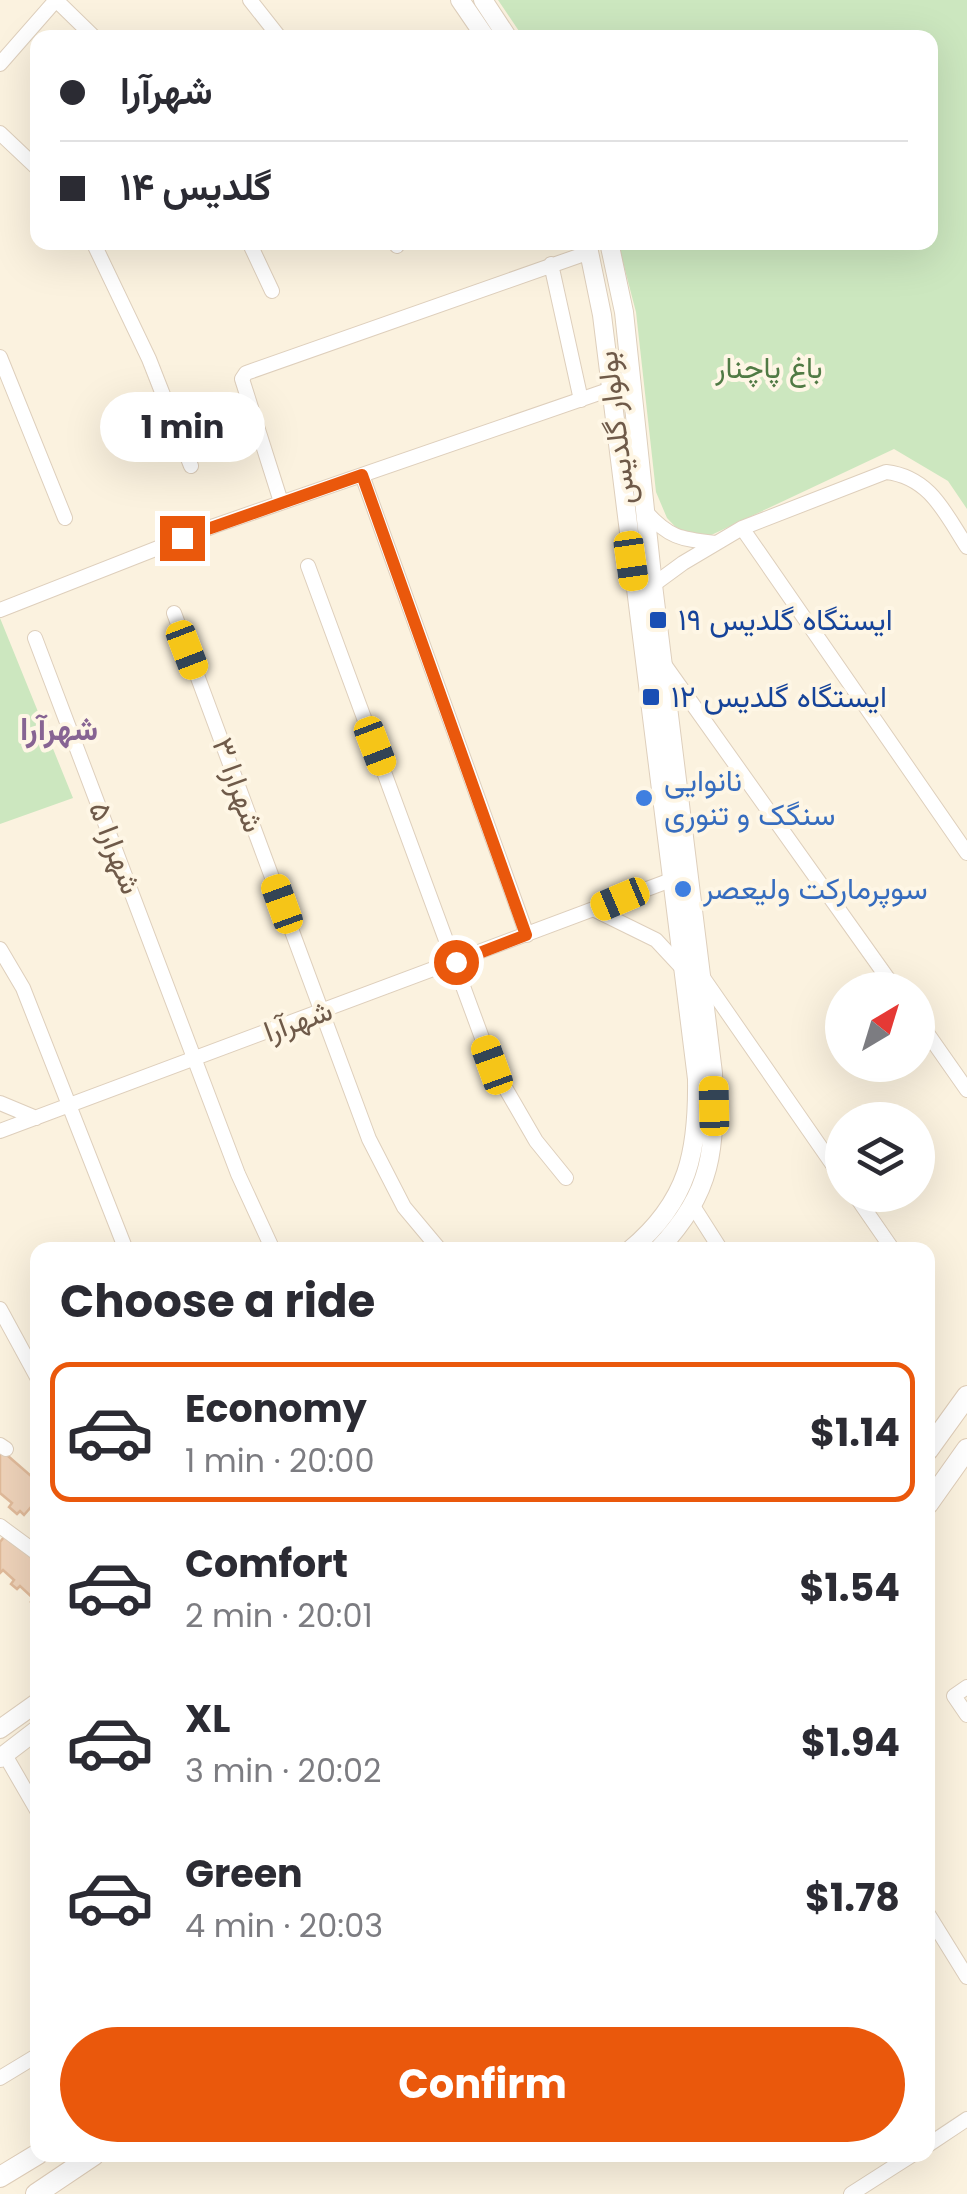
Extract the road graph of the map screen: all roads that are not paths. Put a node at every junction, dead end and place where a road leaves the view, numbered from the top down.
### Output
1 (56, 0) edge
2 (250, 0) edge
3 (460, 0) edge
4 (483, 0) edge
5 (88, 30) edge
6 (274, 30) edge
7 (481, 30) edge
8 (503, 30) edge
9 (0, 64) edge
10 (0, 132) edge
11 (30, 161) edge
12 (97, 250) edge
13 (253, 250) edge
14 (581, 250) edge
15 (589, 250) edge
16 (610, 250) edge
17 (550, 264) junction
18 (272, 291) dead end
19 (0, 356) edge
20 (612, 389) junction
21 (580, 400) junction
22 (191, 466) dead end
23 (362, 475) junction
24 (281, 502) junction
25 (646, 511) junction
26 (65, 518) dead end
27 (742, 528) junction
28 (716, 543) junction
29 (967, 547) edge
30 (308, 566) dead end
31 (653, 585) junction
32 (0, 610) edge
33 (174, 613) dead end
34 (35, 638) dead end
35 (664, 664) junction
36 (967, 854) edge
37 (680, 877) junction
38 (595, 910) junction
39 (526, 935) junction
40 (0, 950) edge
41 (456, 962) junction
42 (683, 969) junction
43 (883, 972) edge
44 (704, 979) junction
45 (322, 1012) junction
46 (935, 1044) edge
47 (196, 1058) junction
48 (967, 1090) edge
49 (0, 1104) edge
50 (70, 1105) junction
51 (36, 1118) junction
52 (0, 1131) edge
53 (825, 1153) edge
54 (566, 1178) dead end
55 (693, 1206) junction
56 (866, 1212) edge
57 (123, 1242) edge
58 (269, 1242) edge
59 (433, 1242) edge
60 (638, 1242) edge
61 (666, 1242) edge
62 (717, 1242) edge
63 (887, 1242) edge
64 (0, 1309) edge
65 (30, 1365) edge
66 (967, 1396) edge
67 (935, 1440) edge
68 (967, 1450) edge
69 (935, 1494) edge
70 (0, 1526) edge
71 (30, 1548) edge
72 (967, 1687) edge
73 (30, 1708) edge
74 (967, 1715) edge
75 (0, 1730) edge
76 (30, 1735) edge
77 (2, 1756) edge
78 (30, 1800) edge
79 (935, 1925) edge
80 (965, 1970) edge
81 (30, 2059) edge
82 (0, 2078) edge
83 (967, 2120) edge
84 (935, 2141) edge
85 (30, 2159) edge
86 (84, 2162) edge
87 (901, 2162) edge
88 (0, 2177) edge
89 (36, 2194) edge
90 (851, 2194) edge

1 - 5 street
1 - 9 street
2 - 6 street
3 - 7 street
4 - 8 street
10 - 11 street
12 - 22 street
13 - 18 street
14 - 17 street
15 - 20 street, بولوار گلدیس
16 - 25 street, بولوار گلدیس
17 - 21 street
17 - 24 street
19 - 26 street
20 - 21 street
20 - 37 street, بولوار گلدیس
21 - 23 street
23 - 24 street
23 - 39 street
24 - 32 street
25 - 28 street
25 - 31 street, بولوار گلدیس
27 - 28 street
27 - 29 street
27 - 36 street
28 - 31 street
30 - 41 street
31 - 35 street, بولوار گلدیس
33 - 45 street, شهرارا ۳
34 - 47 street, شهرارا ۵
35 - 37 street, بولوار گلدیس
35 - 43 street
37 - 38 street, شهرآرا
37 - 42 street, بولوار گلدیس
37 - 44 street, بولوار گلدیس
38 - 39 street, شهرآرا
38 - 42 street
39 - 41 street, شهرآرا
40 - 50 street
41 - 45 street, شهرآرا
41 - 54 street
42 - 60 street, بولوار گلدیس
44 - 53 street
44 - 55 street, بولوار گلدیس
45 - 47 street, شهرآرا
45 - 59 street, شهرارا ۳
46 - 48 street
47 - 50 street, شهرآرا
47 - 58 street, شهرارا ۵
49 - 51 street
50 - 51 street, شهرآرا
50 - 57 street
51 - 52 street, شهرآرا
55 - 61 street, بولوار گلدیس
55 - 62 street
56 - 63 street
64 - 65 street
66 - 67 main road
68 - 69 main road
70 - 71 street
72 - 74 street
73 - 75 street
76 - 77 street
77 - 78 street
79 - 80 street
81 - 82 street
83 - 84 street
85 - 88 main road
86 - 89 main road
87 - 90 street

